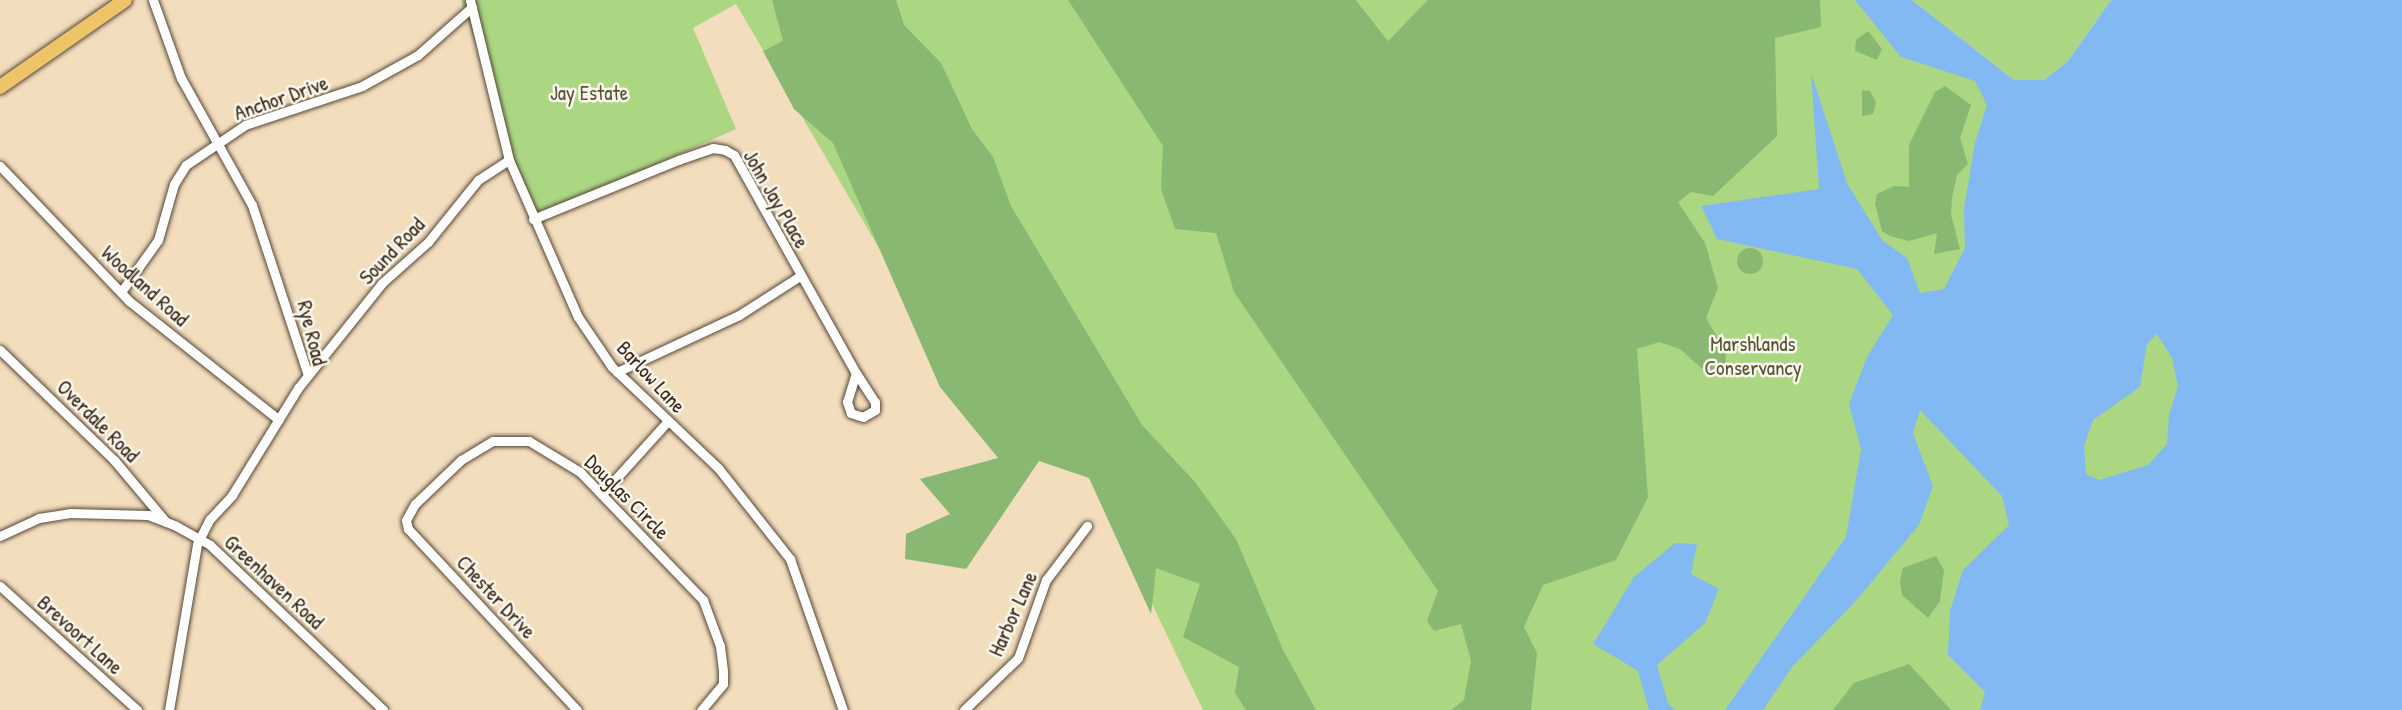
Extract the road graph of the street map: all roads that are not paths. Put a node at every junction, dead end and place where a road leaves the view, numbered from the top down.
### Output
1 (125, 0) edge
2 (153, 0) edge
3 (471, 4) edge
4 (0, 87) edge
5 (218, 141) junction
6 (509, 160) junction
7 (0, 166) edge
8 (533, 219) junction
9 (800, 276) junction
10 (121, 292) junction
11 (0, 350) edge
12 (617, 372) junction
13 (856, 373) junction
14 (307, 376) junction
15 (278, 420) junction
16 (667, 422) junction
17 (602, 494) junction
18 (415, 504) joint
19 (166, 522) junction
20 (1087, 526) dead end
21 (0, 536) edge
22 (200, 539) junction
23 (0, 586) edge
24 (137, 710) edge
25 (169, 710) edge
26 (383, 710) edge
27 (577, 710) edge
28 (701, 710) edge
29 (843, 710) edge
30 (964, 710) edge

1 - 4 main road
2 - 5 street, Rye Road
3 - 5 street, Anchor Drive
3 - 6 street, Barlow Lane
5 - 10 street, Anchor Drive
5 - 14 street, Rye Road
6 - 8 street, Barlow Lane
6 - 14 street, Sound Road
7 - 10 street, Woodland Road
8 - 9 street, John Jay Place
8 - 12 street, Barlow Lane
9 - 12 street
9 - 13 street, John Jay Place
10 - 15 street, Woodland Road
11 - 19 street, Overdale Road
12 - 16 street, Barlow Lane
13 - 13 street, John Jay Place
14 - 15 street, Rye Road
15 - 22 street, Rye Road
16 - 17 street
16 - 29 street, Barlow Lane
17 - 18 street, Douglas Circle
17 - 28 street, Douglas Circle
18 - 27 street, Chester Drive
19 - 21 street, Greenhaven Road
19 - 22 street, Greenhaven Road
20 - 30 street, Harbor Lane
22 - 25 street, Rye Road
22 - 26 street, Greenhaven Road
23 - 24 street, Brevoort Lane

